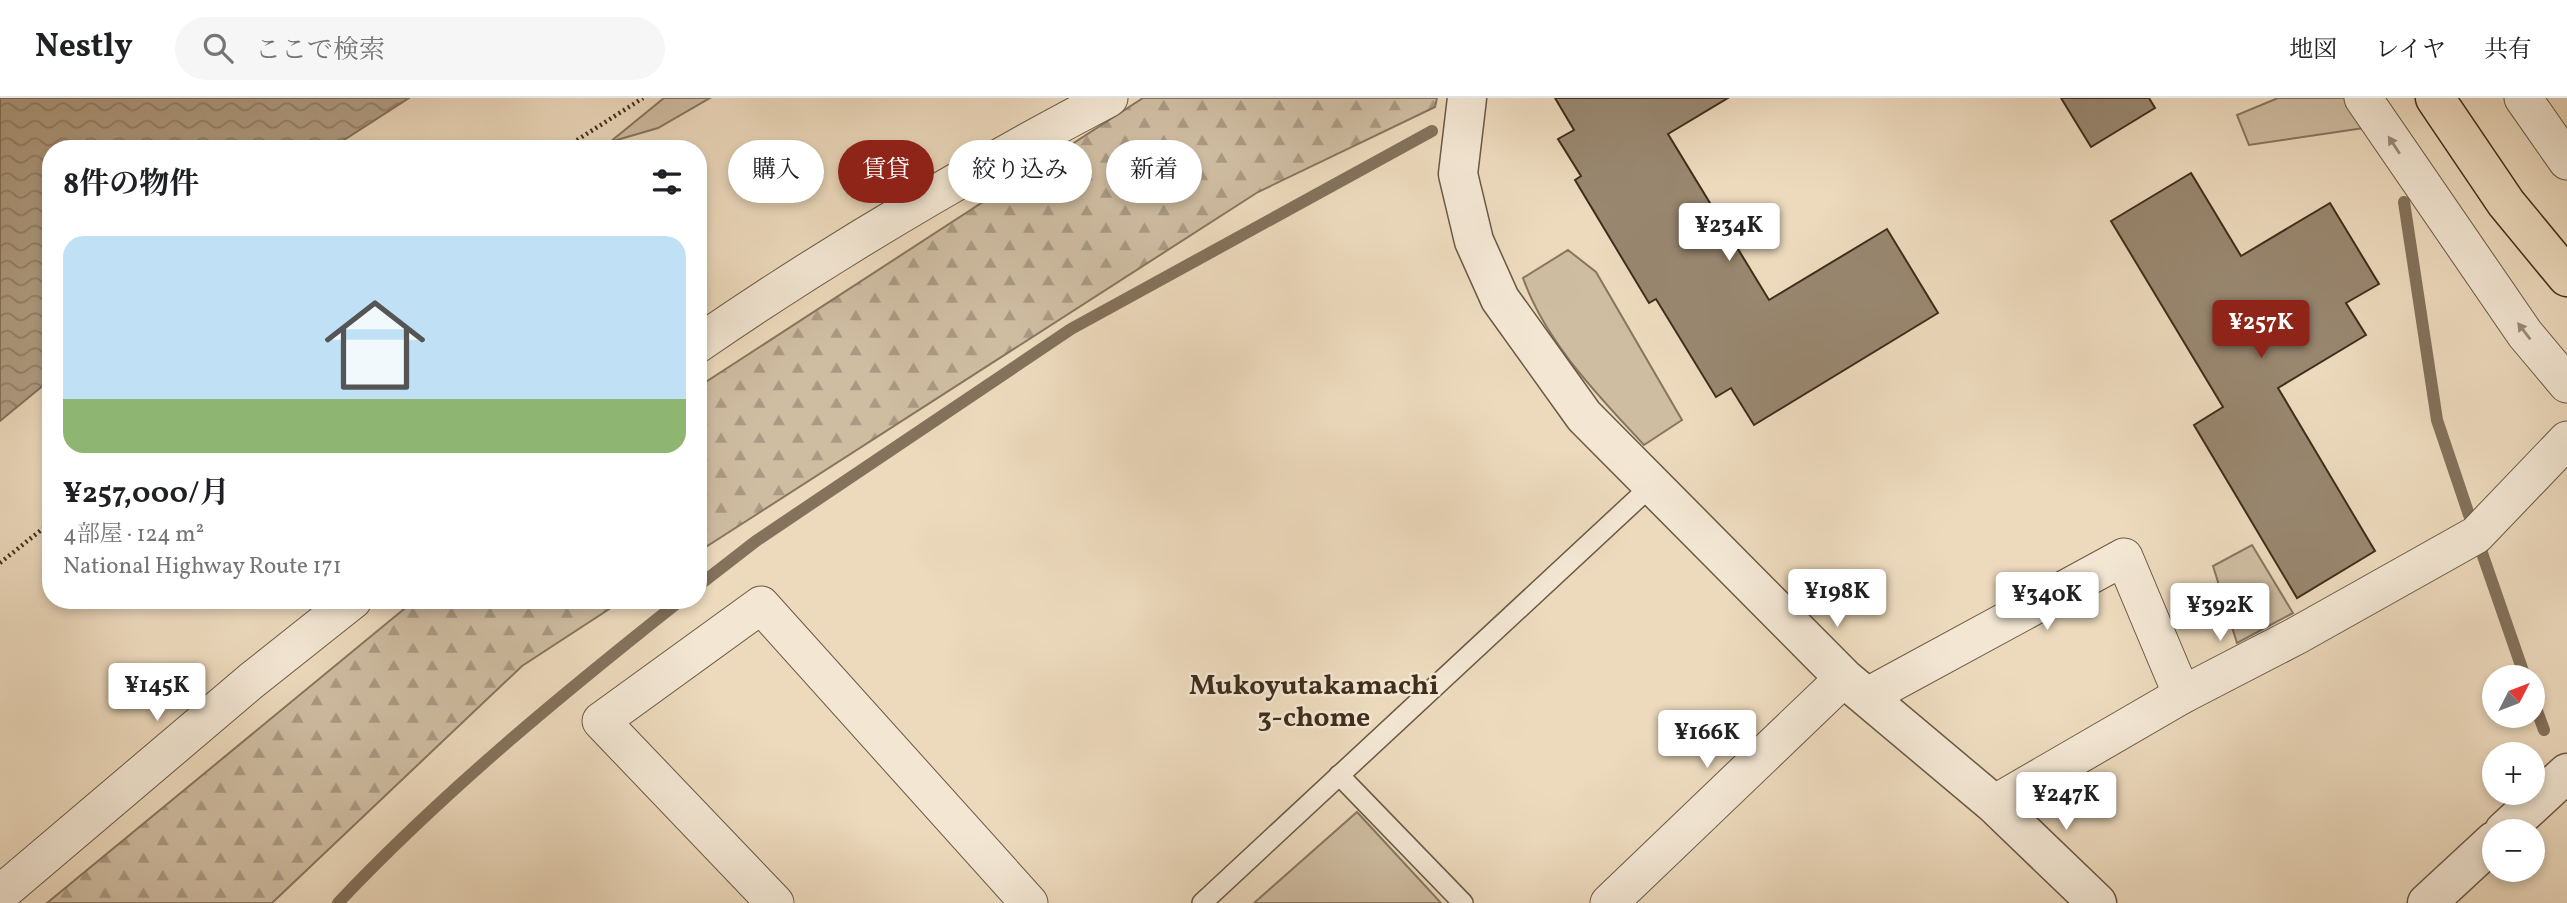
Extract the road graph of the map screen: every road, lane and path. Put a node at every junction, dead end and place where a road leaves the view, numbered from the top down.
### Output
1 (643, 98) edge
2 (1110, 98) edge
3 (1467, 98) edge
4 (2363, 98) edge
5 (2435, 98) edge
6 (2523, 98) edge
7 (577, 140) edge
8 (2567, 161) edge
9 (2567, 277) edge
10 (707, 338) edge
11 (2567, 384) edge
12 (2567, 440) edge
13 (1651, 486) junction
14 (42, 529) edge
15 (0, 563) edge
16 (342, 609) edge
17 (1856, 687) junction
18 (2182, 695) junction
19 (2567, 773) edge
20 (1339, 775) junction
21 (1994, 804) junction
22 (2517, 819) edge
23 (2482, 852) edge
24 (0, 894) edge
25 (775, 903) edge
26 (1029, 903) edge
27 (1202, 903) edge
28 (1464, 903) edge
29 (1609, 903) edge
30 (2097, 903) edge
31 (2427, 903) edge

1 - 7 path
2 - 10 street
3 - 13 street
11 -> 4 street
5 - 9 highway
6 - 8 street
12 - 18 street
13 - 17 street
13 - 20 lane
14 - 15 path
16 - 24 street
17 - 18 street
17 - 21 street
17 - 29 street
18 - 21 street
19 - 22 street
20 - 27 lane
20 - 28 lane
21 - 30 street
23 - 31 street
25 - 26 street

